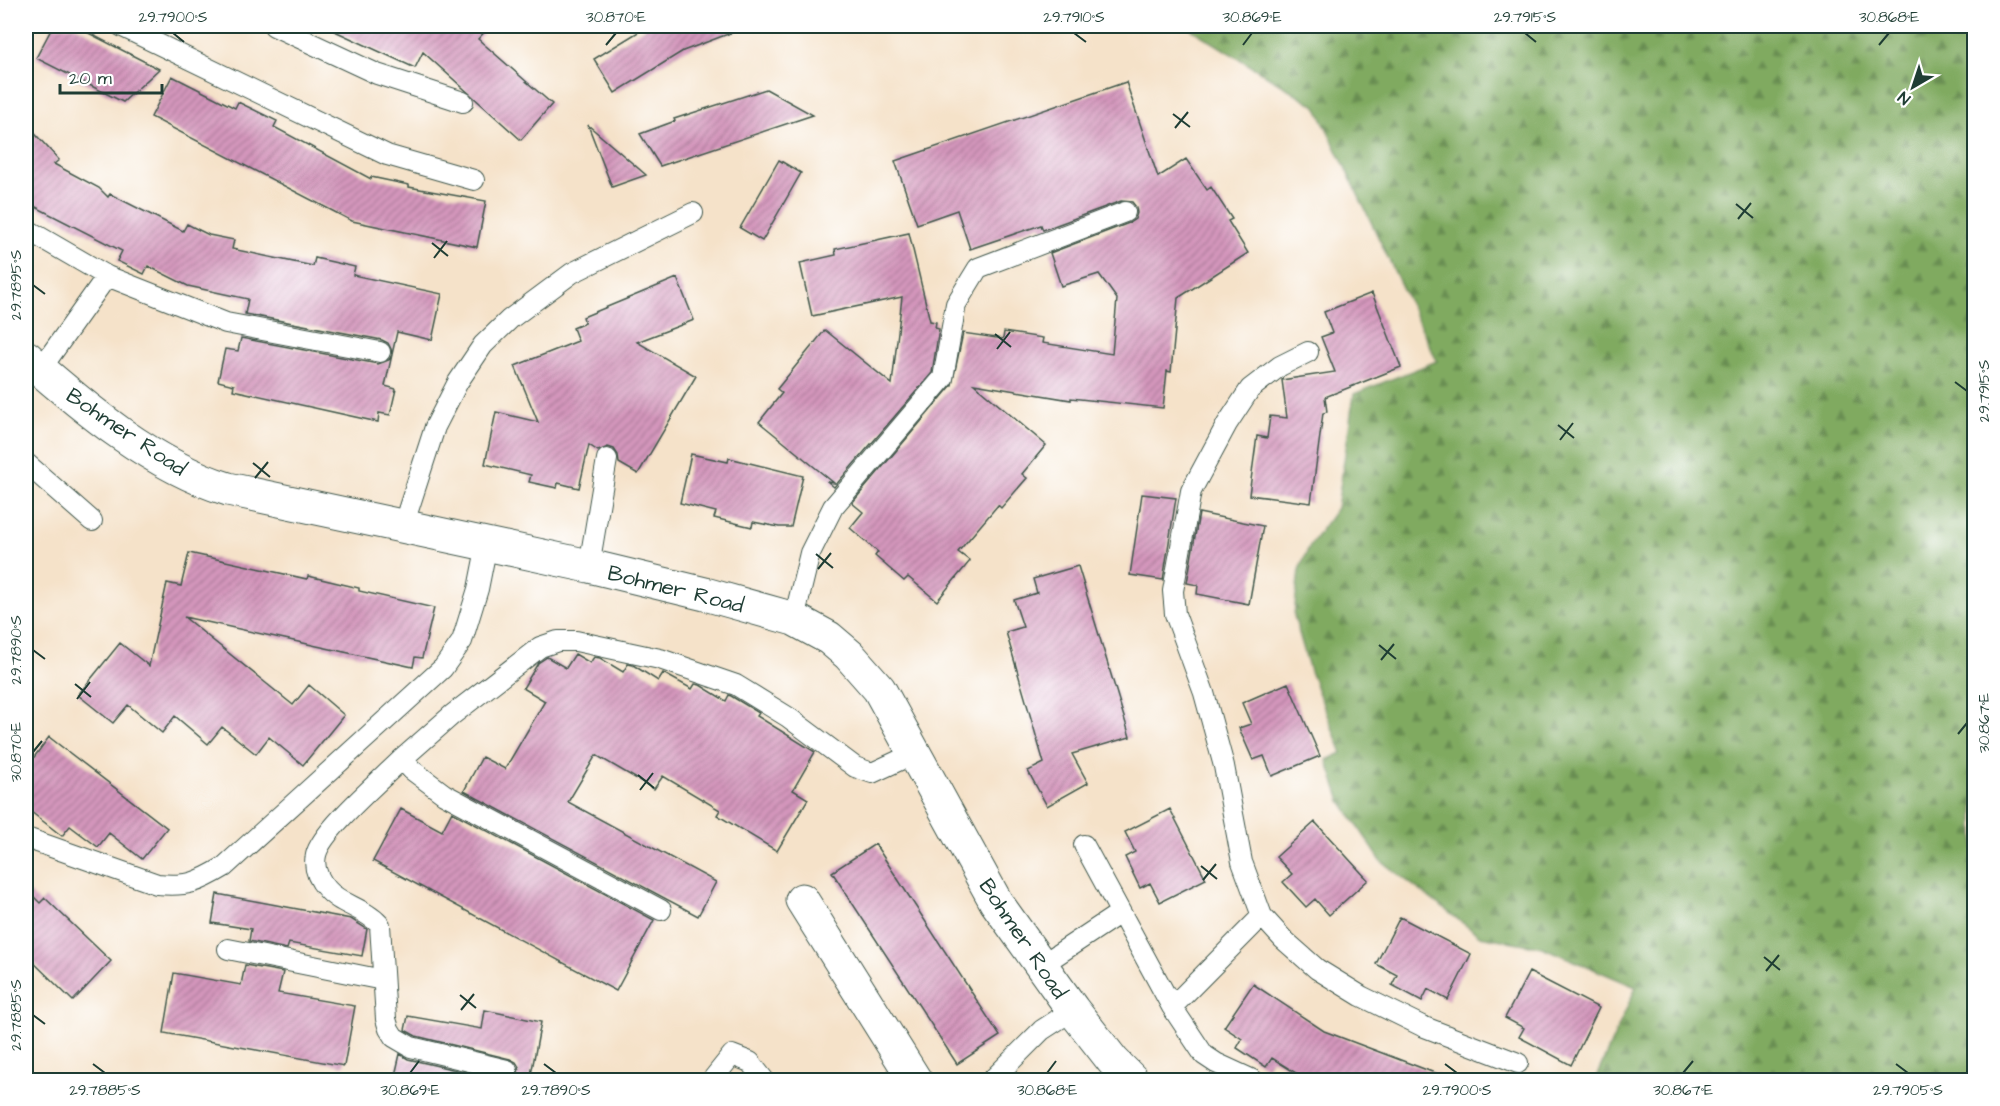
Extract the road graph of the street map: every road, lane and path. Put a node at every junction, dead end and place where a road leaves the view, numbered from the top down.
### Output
1 (122, 26) edge
2 (274, 26) edge
3 (463, 102) dead end
4 (474, 180) dead end
5 (1125, 212) dead end
6 (693, 213) dead end
7 (26, 229) edge
8 (107, 276) junction
9 (381, 352) dead end
10 (1308, 352) dead end
11 (33, 364) edge
12 (607, 459) dead end
13 (26, 463) edge
14 (92, 520) dead end
15 (403, 526) junction
16 (488, 544) junction
17 (589, 566) junction
18 (794, 619) junction
19 (913, 754) junction
20 (402, 759) junction
21 (29, 839) dead end
22 (1084, 845) dead end
23 (802, 900) dead end
24 (661, 910) dead end
25 (1120, 913) junction
26 (1262, 916) junction
27 (228, 949) dead end
28 (1040, 966) junction
29 (383, 980) junction
30 (1172, 1007) junction
31 (1073, 1010) junction
32 (1518, 1063) dead end
33 (507, 1070) dead end
34 (712, 1080) edge
35 (764, 1080) edge
36 (915, 1080) edge
37 (992, 1080) edge
38 (1132, 1080) edge
39 (1252, 1080) edge

1 - 4 lane
2 - 3 lane
5 - 18 lane
6 - 15 lane
7 - 8 lane
8 - 9 lane
8 - 11 lane
10 - 26 lane
11 - 15 street, Bohmer Road
12 - 17 lane
13 - 14 lane
15 - 16 street, Bohmer Road
16 - 17 street, Bohmer Road
16 - 21 lane
17 - 18 street, Bohmer Road
18 - 19 street, Bohmer Road
19 - 20 lane
19 - 28 street, Bohmer Road
20 - 24 lane
20 - 29 lane
22 - 25 lane
23 - 36 street
25 - 28 lane
25 - 30 lane
26 - 30 lane
26 - 32 lane
27 - 29 lane
28 - 31 street, Bohmer Road
29 - 33 lane
30 - 39 lane
31 - 37 lane
31 - 38 street, Bohmer Road
34 - 35 lane

